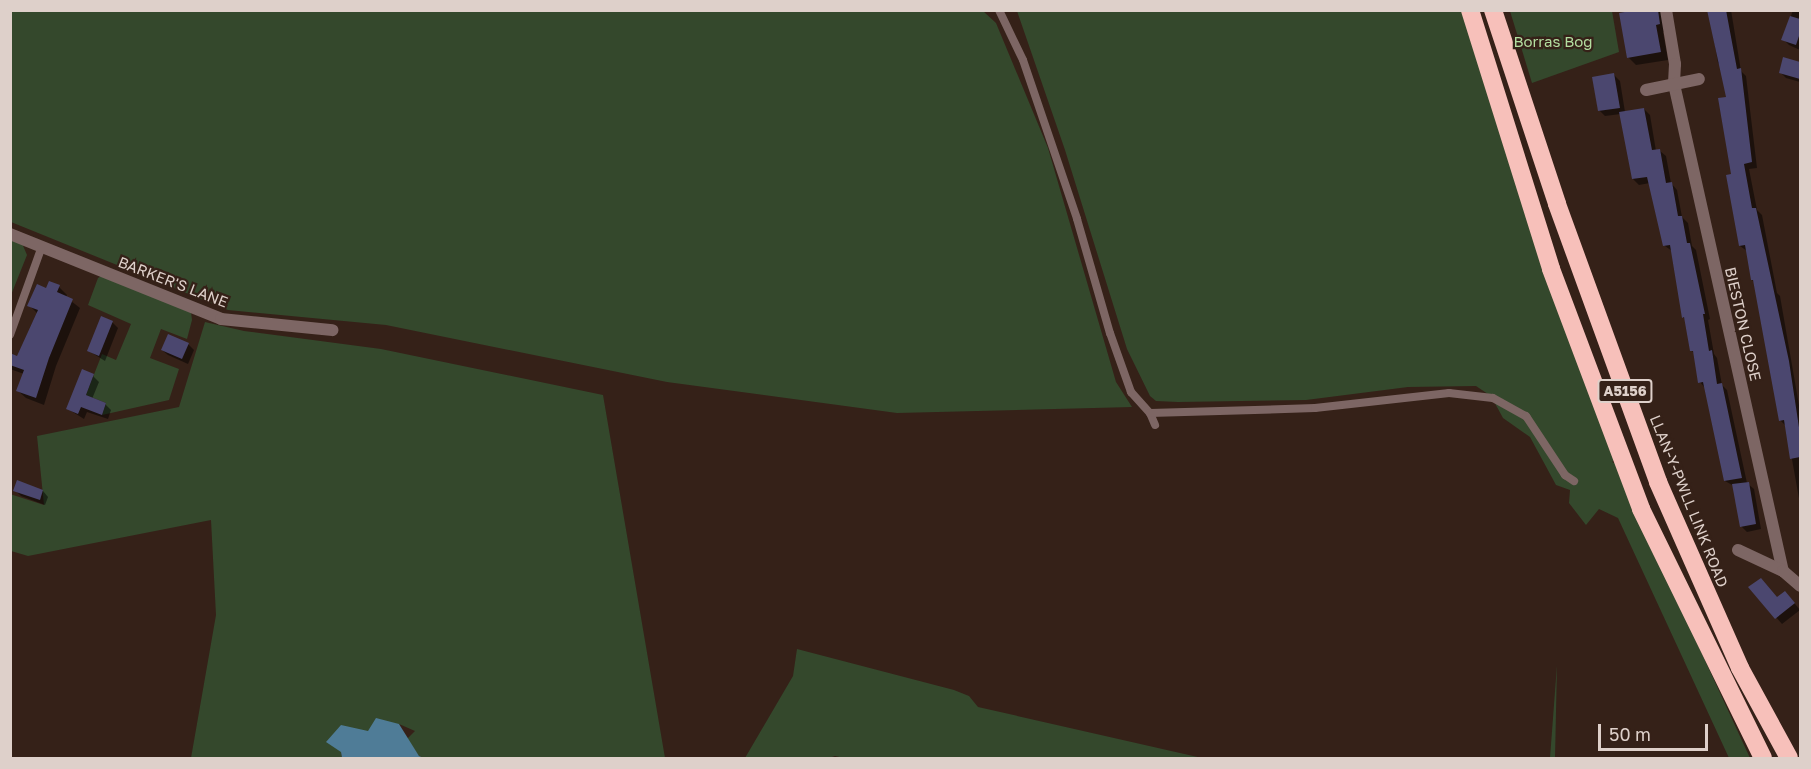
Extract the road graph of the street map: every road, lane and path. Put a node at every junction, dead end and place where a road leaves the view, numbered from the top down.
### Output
1 (999, 10) edge
2 (1470, 10) edge
3 (1493, 10) edge
4 (1666, 10) edge
5 (1699, 79) dead end
6 (1674, 84) junction
7 (1646, 90) dead end
8 (10, 234) edge
9 (42, 246) junction
10 (332, 330) dead end
11 (10, 335) edge
12 (1150, 413) junction
13 (1155, 425) dead end
14 (1574, 482) dead end
15 (1738, 550) dead end
16 (1783, 571) junction
17 (1800, 586) edge
18 (1763, 759) edge
19 (1789, 759) edge

1 - 12 lane
2 - 18 highway, A5156
3 - 19 highway, LLAN-Y-PWLL LINK ROAD / A5156
4 - 6 street, BIESTON CLOSE
5 - 6 street
6 - 7 street
6 - 16 street, BIESTON CLOSE
8 - 9 street, BARKER'S LANE
9 - 10 street, BARKER'S LANE
9 - 11 lane
12 - 13 lane
12 - 14 lane
15 - 16 street
16 - 17 street

